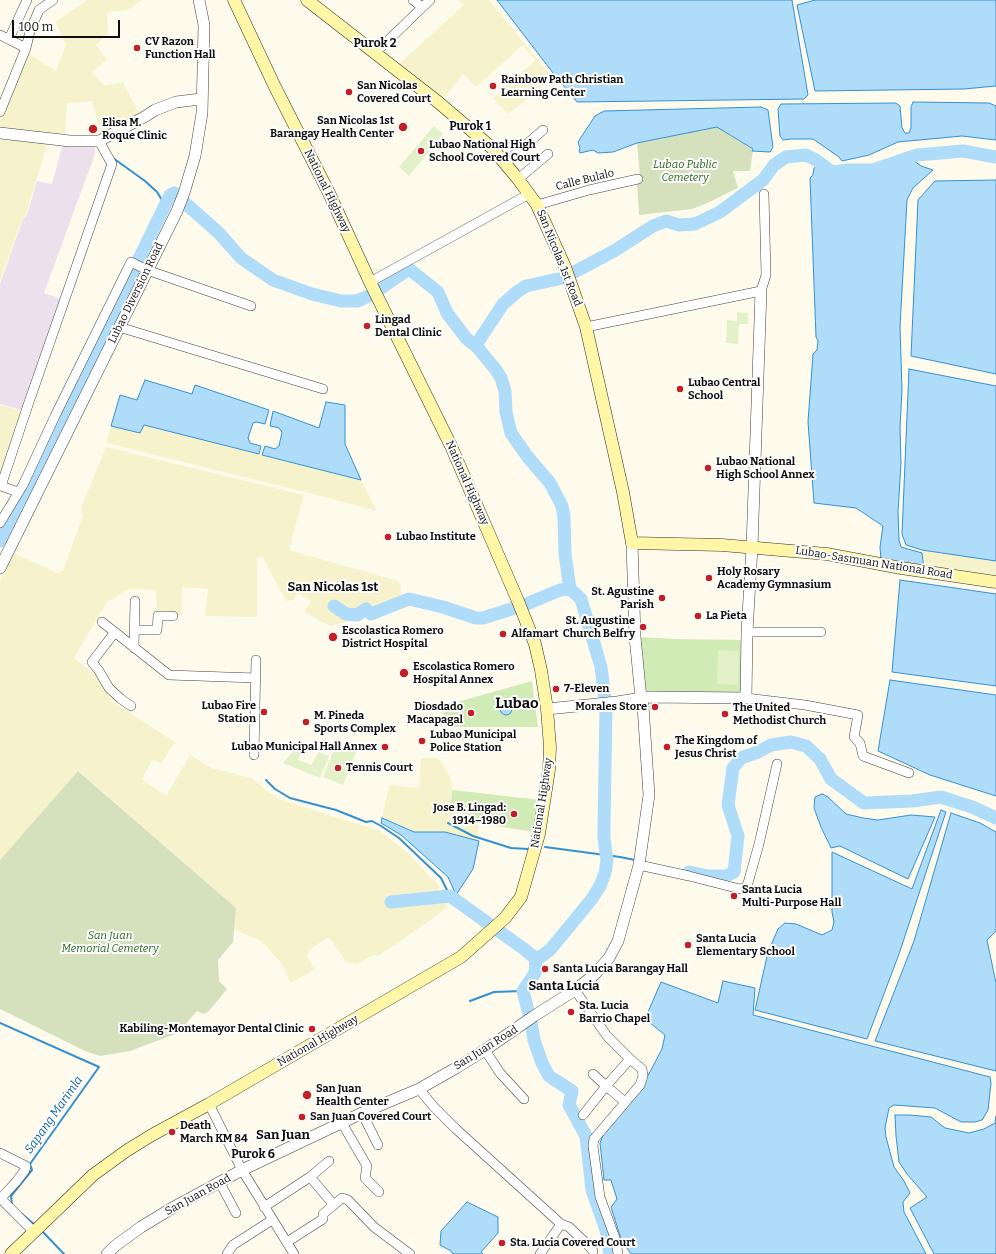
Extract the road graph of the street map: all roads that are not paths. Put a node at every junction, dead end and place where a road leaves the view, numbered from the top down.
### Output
1 (27, 0) edge
2 (53, 0) edge
3 (199, 0) edge
4 (234, 0) edge
5 (307, 0) edge
6 (413, 0) edge
7 (430, 0) edge
8 (422, 7) junction
9 (0, 35) edge
10 (9, 39) junction
11 (26, 48) junction
12 (375, 53) junction
13 (201, 99) junction
14 (0, 112) edge
15 (543, 130) dead end
16 (0, 133) edge
17 (99, 141) junction
18 (548, 154) dead end
19 (505, 163) junction
20 (518, 179) junction
21 (638, 179) dead end
22 (529, 194) junction
23 (764, 194) dead end
24 (537, 205) junction
25 (145, 269) junction
26 (371, 283) junction
27 (761, 291) junction
28 (251, 306) dead end
29 (120, 327) junction
30 (586, 327) junction
31 (323, 389) dead end
32 (18, 492) junction
33 (0, 523) edge
34 (632, 543) junction
35 (752, 547) junction
36 (0, 568) edge
37 (996, 582) edge
38 (135, 601) dead end
39 (173, 616) dead end
40 (102, 622) dead end
41 (134, 630) junction
42 (115, 632) junction
43 (747, 632) junction
44 (821, 632) dead end
45 (134, 648) junction
46 (256, 660) dead end
47 (256, 678) junction
48 (641, 698) junction
49 (746, 698) junction
50 (131, 706) dead end
51 (547, 709) junction
52 (254, 755) dead end
53 (777, 764) dead end
54 (909, 773) dead end
55 (639, 862) junction
56 (575, 990) junction
57 (485, 1050) junction
58 (630, 1059) junction
59 (593, 1074) dead end
60 (606, 1086) junction
61 (419, 1088) junction
62 (524, 1099) dead end
63 (625, 1102) junction
64 (209, 1104) junction
65 (362, 1113) junction
66 (583, 1115) dead end
67 (342, 1123) junction
68 (378, 1146) dead end
69 (0, 1153) edge
70 (328, 1161) dead end
71 (242, 1170) junction
72 (310, 1177) junction
73 (220, 1182) junction
74 (379, 1192) dead end
75 (334, 1205) junction
76 (264, 1207) junction
77 (236, 1213) dead end
78 (272, 1220) junction
79 (562, 1224) junction
80 (38, 1228) junction
81 (291, 1250) edge
82 (593, 1251) dead end
83 (618, 1253) edge
84 (11, 1254) edge
85 (107, 1254) edge
86 (227, 1254) edge
87 (410, 1254) edge
88 (540, 1254) edge

1 - 10 street
2 - 11 street
3 - 13 street, Lubao Diversion Road
4 - 26 main road, National Highway
5 - 12 main road, San Nicolas 1st Road
6 - 8 street
7 - 8 street
8 - 12 street
9 - 10 street
10 - 11 street
11 - 14 street
12 - 19 main road, San Nicolas 1st Road
13 - 17 street
13 - 25 street, Lubao Diversion Road
15 - 19 street
16 - 17 street
17 - 32 street
18 - 20 street
19 - 20 main road, San Nicolas 1st Road
20 - 22 main road, San Nicolas 1st Road
21 - 24 street, Calle Bulalo
22 - 24 main road, San Nicolas 1st Road
22 - 26 street
23 - 27 street
24 - 30 main road, San Nicolas 1st Road
25 - 28 street
25 - 29 street, Lubao Diversion Road
25 - 32 street
26 - 51 main road, National Highway
27 - 30 street
27 - 35 street
29 - 31 street
29 - 36 street, Lubao Diversion Road
30 - 34 main road, San Nicolas 1st Road
32 - 33 street
34 - 35 main road, Lubao-Sasmuan National Road
34 - 48 street, San Juan Road
35 - 37 main road, Lubao-Sasmuan National Road
35 - 43 street
38 - 41 street
39 - 41 street
40 - 42 street
41 - 45 street
42 - 45 street
42 - 50 street
43 - 44 street
43 - 49 street
45 - 47 street
46 - 47 street
47 - 52 street
48 - 49 street
48 - 51 street
48 - 55 street, San Juan Road
49 - 54 street
51 - 64 main road, National Highway
53 - 55 street
55 - 56 street, San Juan Road
56 - 57 street, San Juan Road
56 - 58 street
57 - 61 street, San Juan Road
57 - 62 street
58 - 60 street
58 - 63 street
59 - 60 street
60 - 63 street
60 - 66 street
61 - 65 street, San Juan Road
61 - 79 street
63 - 83 street
64 - 71 street
64 - 80 main road, National Highway
65 - 67 street, San Juan Road
65 - 68 street
67 - 71 street, San Juan Road
67 - 74 street
69 - 80 street
70 - 72 street
71 - 73 street, San Juan Road
71 - 76 street
72 - 75 street
72 - 76 street
73 - 77 street
73 - 85 street, San Juan Road
75 - 81 street
75 - 87 street
76 - 78 street
78 - 81 street
78 - 86 street
79 - 82 street
79 - 88 street
80 - 84 main road, National Highway

